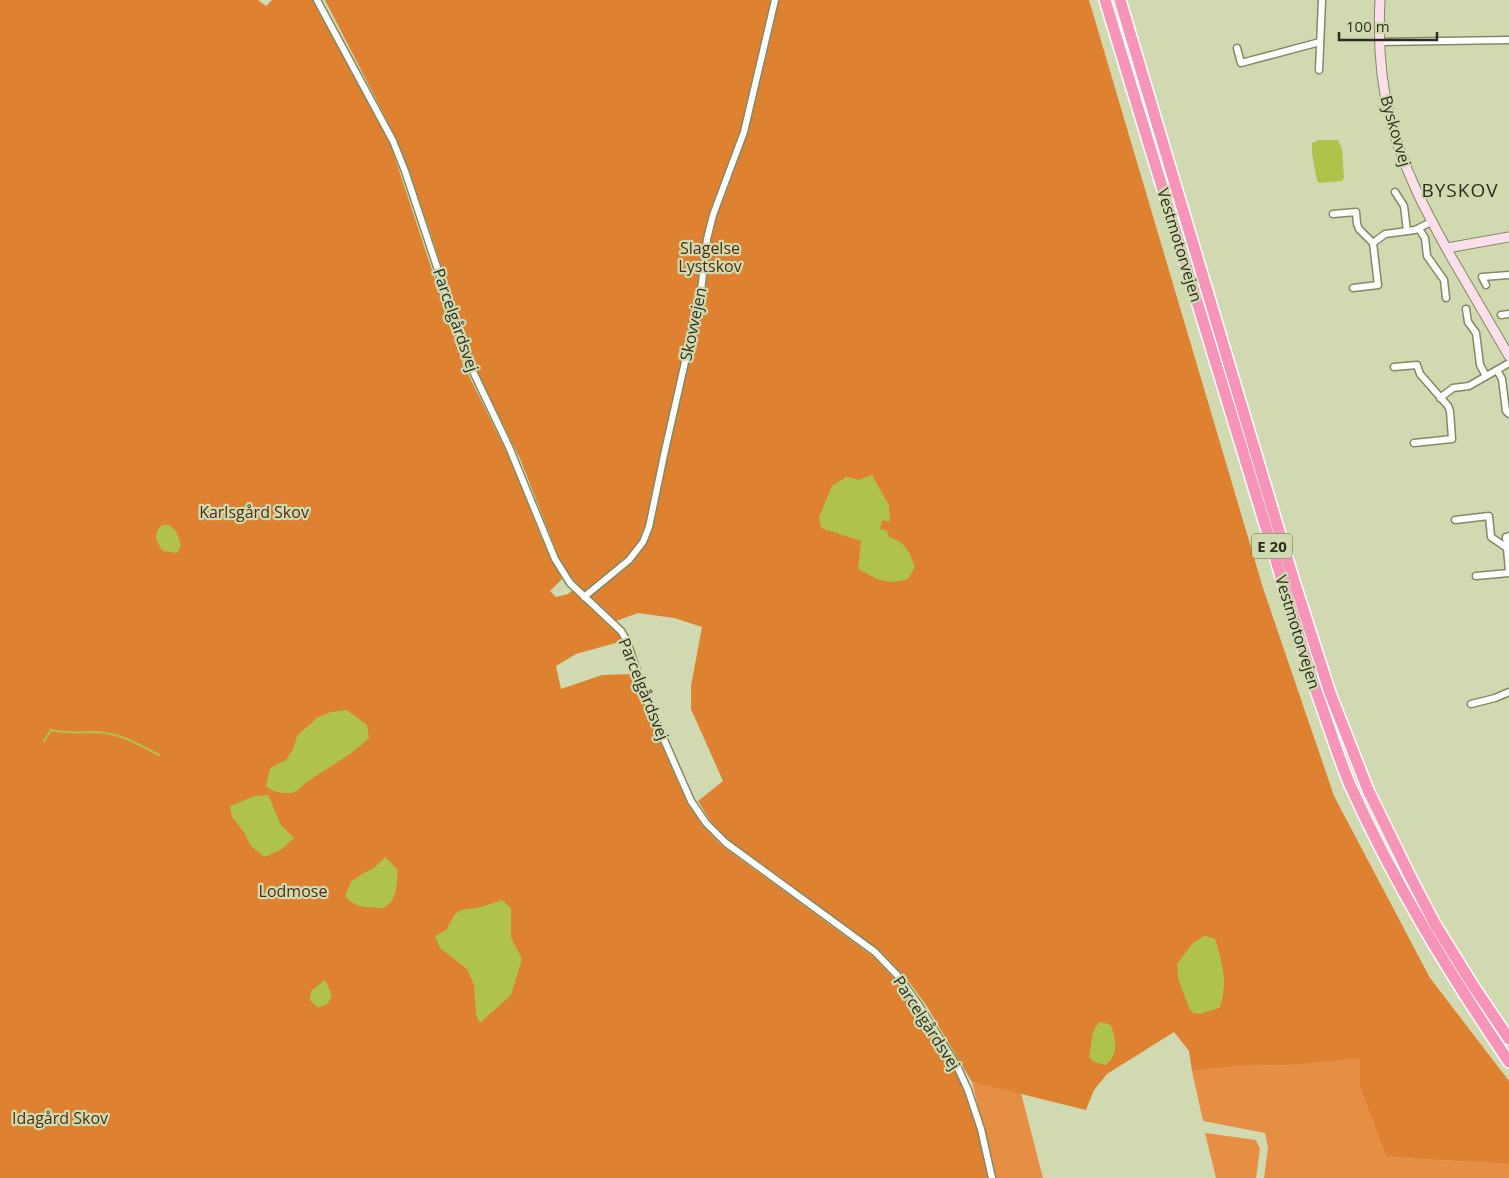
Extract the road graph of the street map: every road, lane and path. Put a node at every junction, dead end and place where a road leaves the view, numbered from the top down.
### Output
1 (317, 0) edge
2 (774, 0) edge
3 (1105, 0) edge
4 (1120, 0) edge
5 (1322, 0) edge
6 (1380, 0) edge
7 (1509, 40) edge
8 (1320, 42) junction
9 (1379, 42) junction
10 (1237, 48) dead end
11 (1319, 70) dead end
12 (1395, 192) dead end
13 (1333, 214) dead end
14 (1431, 222) junction
15 (1419, 229) junction
16 (1407, 231) junction
17 (1509, 237) edge
18 (1373, 243) junction
19 (1446, 248) junction
20 (1509, 275) edge
21 (1486, 285) dead end
22 (1353, 288) dead end
23 (1446, 298) dead end
24 (1466, 309) dead end
25 (1509, 314) edge
26 (1501, 315) dead end
27 (1509, 356) edge
28 (1509, 363) edge
29 (1394, 367) dead end
30 (1497, 370) junction
31 (1486, 376) junction
32 (1440, 398) junction
33 (1509, 414) edge
34 (1414, 443) dead end
35 (1455, 520) dead end
36 (1509, 536) edge
37 (1507, 548) junction
38 (1509, 572) edge
39 (1476, 576) dead end
40 (584, 597) junction
41 (1509, 692) edge
42 (1471, 704) dead end
43 (1509, 1039) edge
44 (1509, 1062) edge
45 (992, 1178) edge

1 - 40 street, Parcelgårdsvej
2 - 40 street, Skovvejen
3 - 44 highway, Vestmotorvejen / E 20
4 - 43 highway, Vestmotorvejen / E 20
5 - 8 street
6 - 9 main road, Byskovvej
7 - 9 street
8 - 10 street
8 - 11 street
9 - 14 main road, Byskovvej
12 - 16 street
13 - 18 street
14 - 15 street
14 - 19 main road, Byskovvej
15 - 16 street
15 - 23 street
16 - 18 street
17 - 19 main road
18 - 22 street
19 - 27 main road, Byskovvej
20 - 21 street
24 - 31 street
25 - 26 street
28 - 30 street
29 - 32 street
30 - 31 street
30 - 33 street
31 - 32 street
32 - 34 street
35 - 37 street
36 - 37 street
37 - 38 street
38 - 39 street
40 - 45 street, Parcelgårdsvej
41 - 42 street

